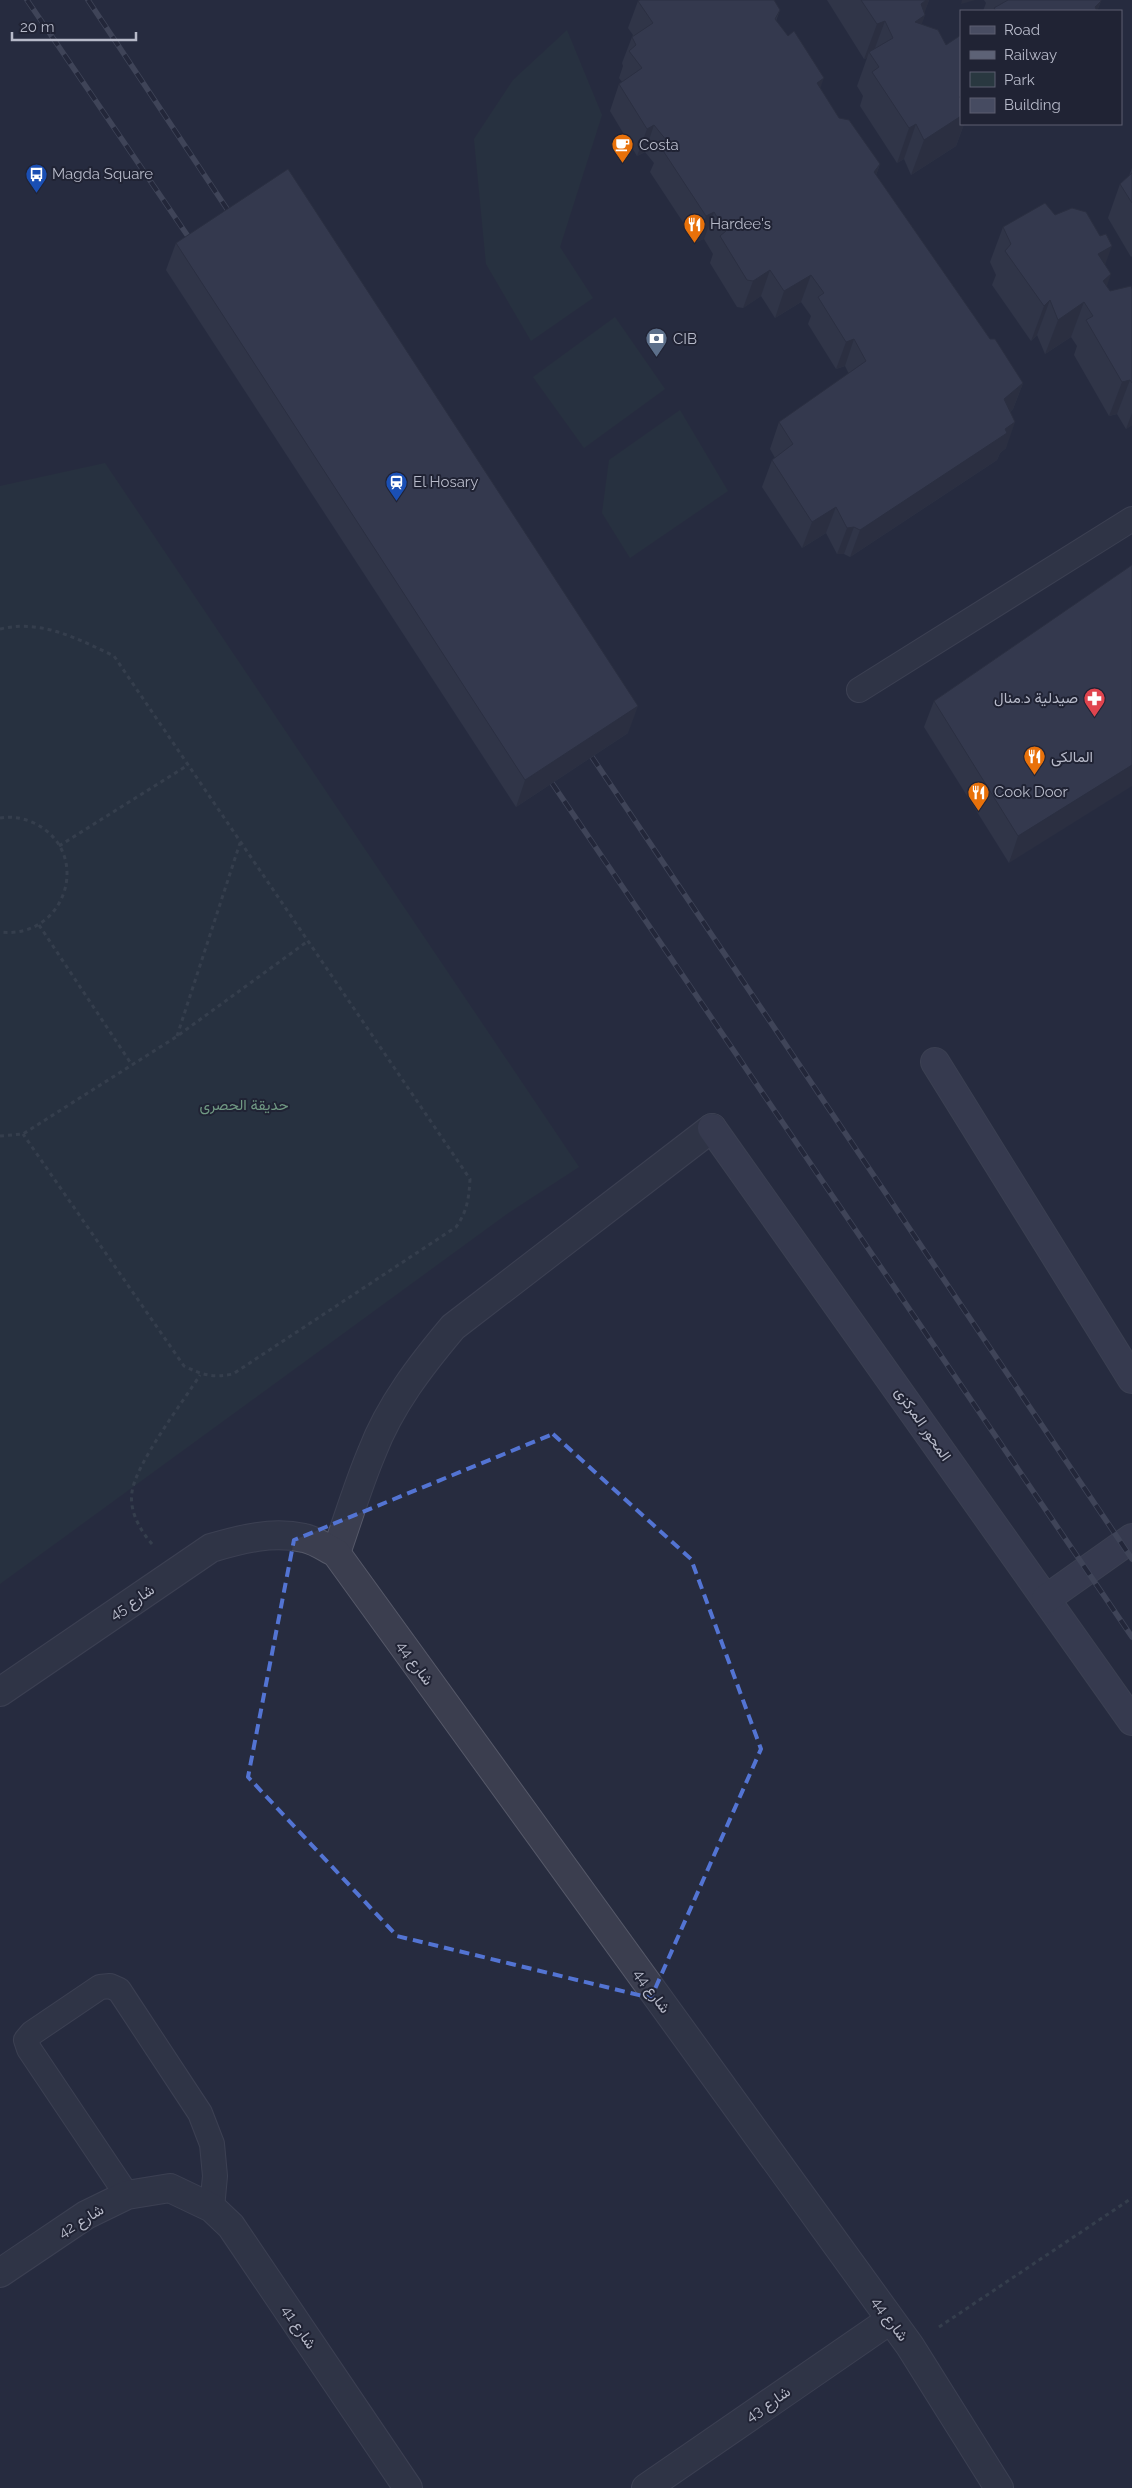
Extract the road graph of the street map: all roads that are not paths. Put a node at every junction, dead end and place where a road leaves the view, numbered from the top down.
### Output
1 (1132, 518) edge
2 (859, 690) dead end
3 (935, 1062) dead end
4 (712, 1128) joint
5 (1132, 1379) edge
6 (274, 1534) joint
7 (1132, 1538) edge
8 (336, 1553) junction
9 (1046, 1599) junction
10 (0, 1692) edge
11 (1132, 1721) edge
12 (170, 2188) joint
13 (127, 2195) junction
14 (212, 2208) junction
15 (0, 2273) edge
16 (890, 2320) junction
17 (408, 2488) edge
18 (646, 2488) edge
19 (999, 2488) edge

1 - 2 lane
3 - 5 main road
4 - 8 street
4 - 9 main road, المحور المركزى
6 - 8 street, شارع 44
6 - 10 street, شارع 45
7 - 9 main road
8 - 16 street, شارع 44
9 - 11 main road, المحور المركزى
12 - 13 street, شارع 42
12 - 14 street, شارع 41
13 - 14 lane
13 - 15 street, شارع 42
14 - 17 street, شارع 41
16 - 18 street, شارع 43
16 - 19 street, شارع 44

